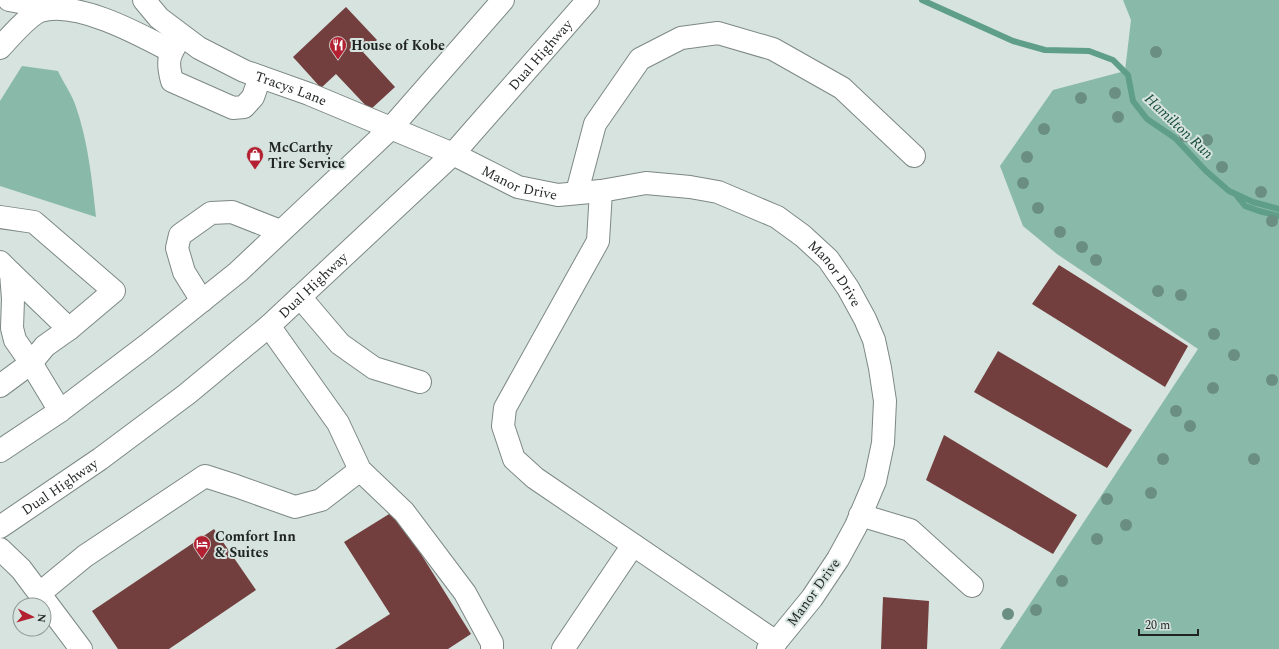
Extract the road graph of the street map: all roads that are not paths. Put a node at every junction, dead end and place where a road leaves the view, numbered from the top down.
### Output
1 (9, 0) edge
2 (144, 0) edge
3 (503, 0) edge
4 (588, 0) edge
5 (52, 8) junction
6 (177, 44) junction
7 (0, 48) edge
8 (260, 77) junction
9 (391, 128) junction
10 (453, 154) junction
11 (914, 156) dead end
12 (601, 190) junction
13 (577, 192) junction
14 (0, 217) edge
15 (280, 231) junction
16 (6, 268) edge
17 (300, 297) junction
18 (202, 301) junction
19 (6, 322) edge
20 (268, 326) junction
21 (69, 329) junction
22 (31, 362) junction
23 (420, 382) dead end
24 (0, 386) edge
25 (60, 411) junction
26 (0, 451) edge
27 (0, 466) edge
28 (360, 470) junction
29 (860, 515) junction
30 (0, 528) edge
31 (633, 545) junction
32 (0, 549) edge
33 (972, 586) dead end
34 (40, 593) junction
35 (772, 646) edge
36 (81, 649) edge
37 (492, 649) edge
38 (563, 649) edge

1 - 5 main road
2 - 6 main road, Tracys Lane
3 - 9 main road
4 - 10 main road, Dual Highway
5 - 6 main road
5 - 7 main road
6 - 8 main road, Tracys Lane
6 - 8 main road
8 - 9 main road, Tracys Lane
9 - 10 main road, Tracys Lane
9 - 15 main road
10 - 13 main road, Manor Drive
10 - 17 main road, Dual Highway
11 - 13 main road
12 - 13 main road, Manor Drive
12 - 29 main road, Manor Drive
12 - 31 main road
14 - 21 main road
15 - 18 main road
15 - 18 main road
16 - 19 main road
16 - 21 main road
17 - 20 main road, Dual Highway
17 - 23 main road
18 - 25 main road
19 - 22 main road
20 - 28 main road
20 - 30 main road, Dual Highway
21 - 22 main road
22 - 24 main road
22 - 25 main road
25 - 26 main road
25 - 27 main road
28 - 34 main road
28 - 37 main road
29 - 33 main road
29 - 35 main road, Manor Drive
31 - 35 main road
31 - 38 main road
32 - 34 main road
34 - 36 main road

